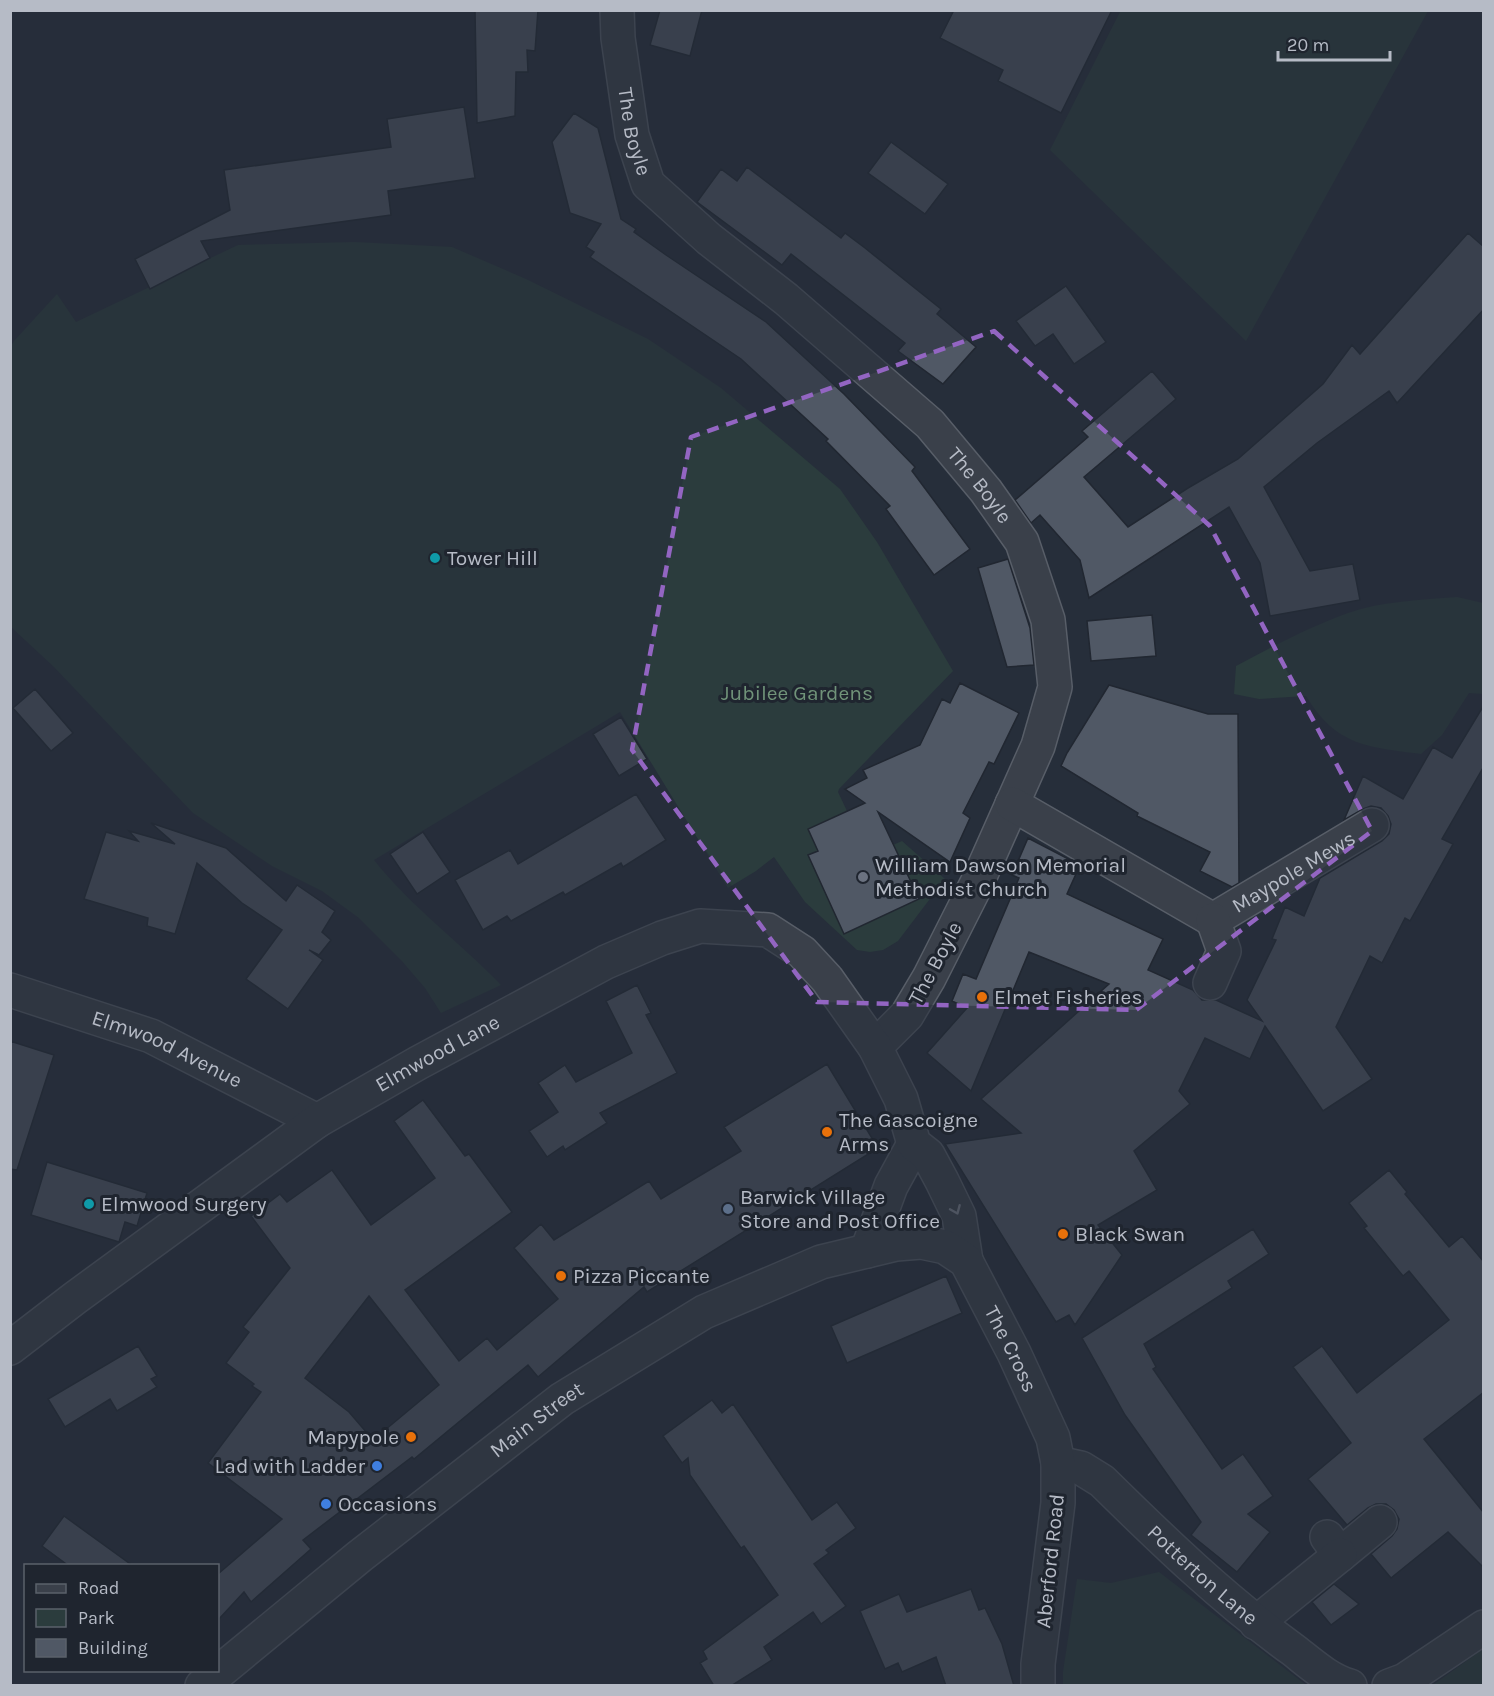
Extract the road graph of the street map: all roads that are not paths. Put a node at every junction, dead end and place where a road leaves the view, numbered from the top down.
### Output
1 (617, 10) edge
2 (1012, 804) junction
3 (1372, 825) dead end
4 (1213, 920) junction
5 (1210, 983) dead end
6 (10, 990) edge
7 (875, 1047) junction
8 (317, 1121) junction
9 (914, 1144) junction
10 (867, 1251) junction
11 (966, 1261) junction
12 (10, 1348) edge
13 (1055, 1450) junction
14 (1380, 1522) dead end
15 (1256, 1623) junction
16 (1484, 1627) edge
17 (202, 1686) edge
18 (1038, 1686) edge
19 (1350, 1686) edge
20 (1389, 1686) edge

1 - 2 street, The Boyle
2 - 4 street, Maypole Mews
2 - 7 street, The Boyle
3 - 4 street, Maypole Mews
4 - 5 street, Maypole Mews
6 - 8 street, Elmwood Avenue
7 - 8 street, Elmwood Lane
7 - 9 street, The Cross
8 - 12 street, Elmwood Lane
9 - 10 street
9 -> 11 street, The Cross
10 - 11 street, Main Street
10 - 17 street, Main Street
11 - 13 street, The Cross
13 - 15 street, Potterton Lane
13 - 18 street, Aberford Road
14 - 15 street
15 - 19 street, Potterton Lane
16 - 20 street

